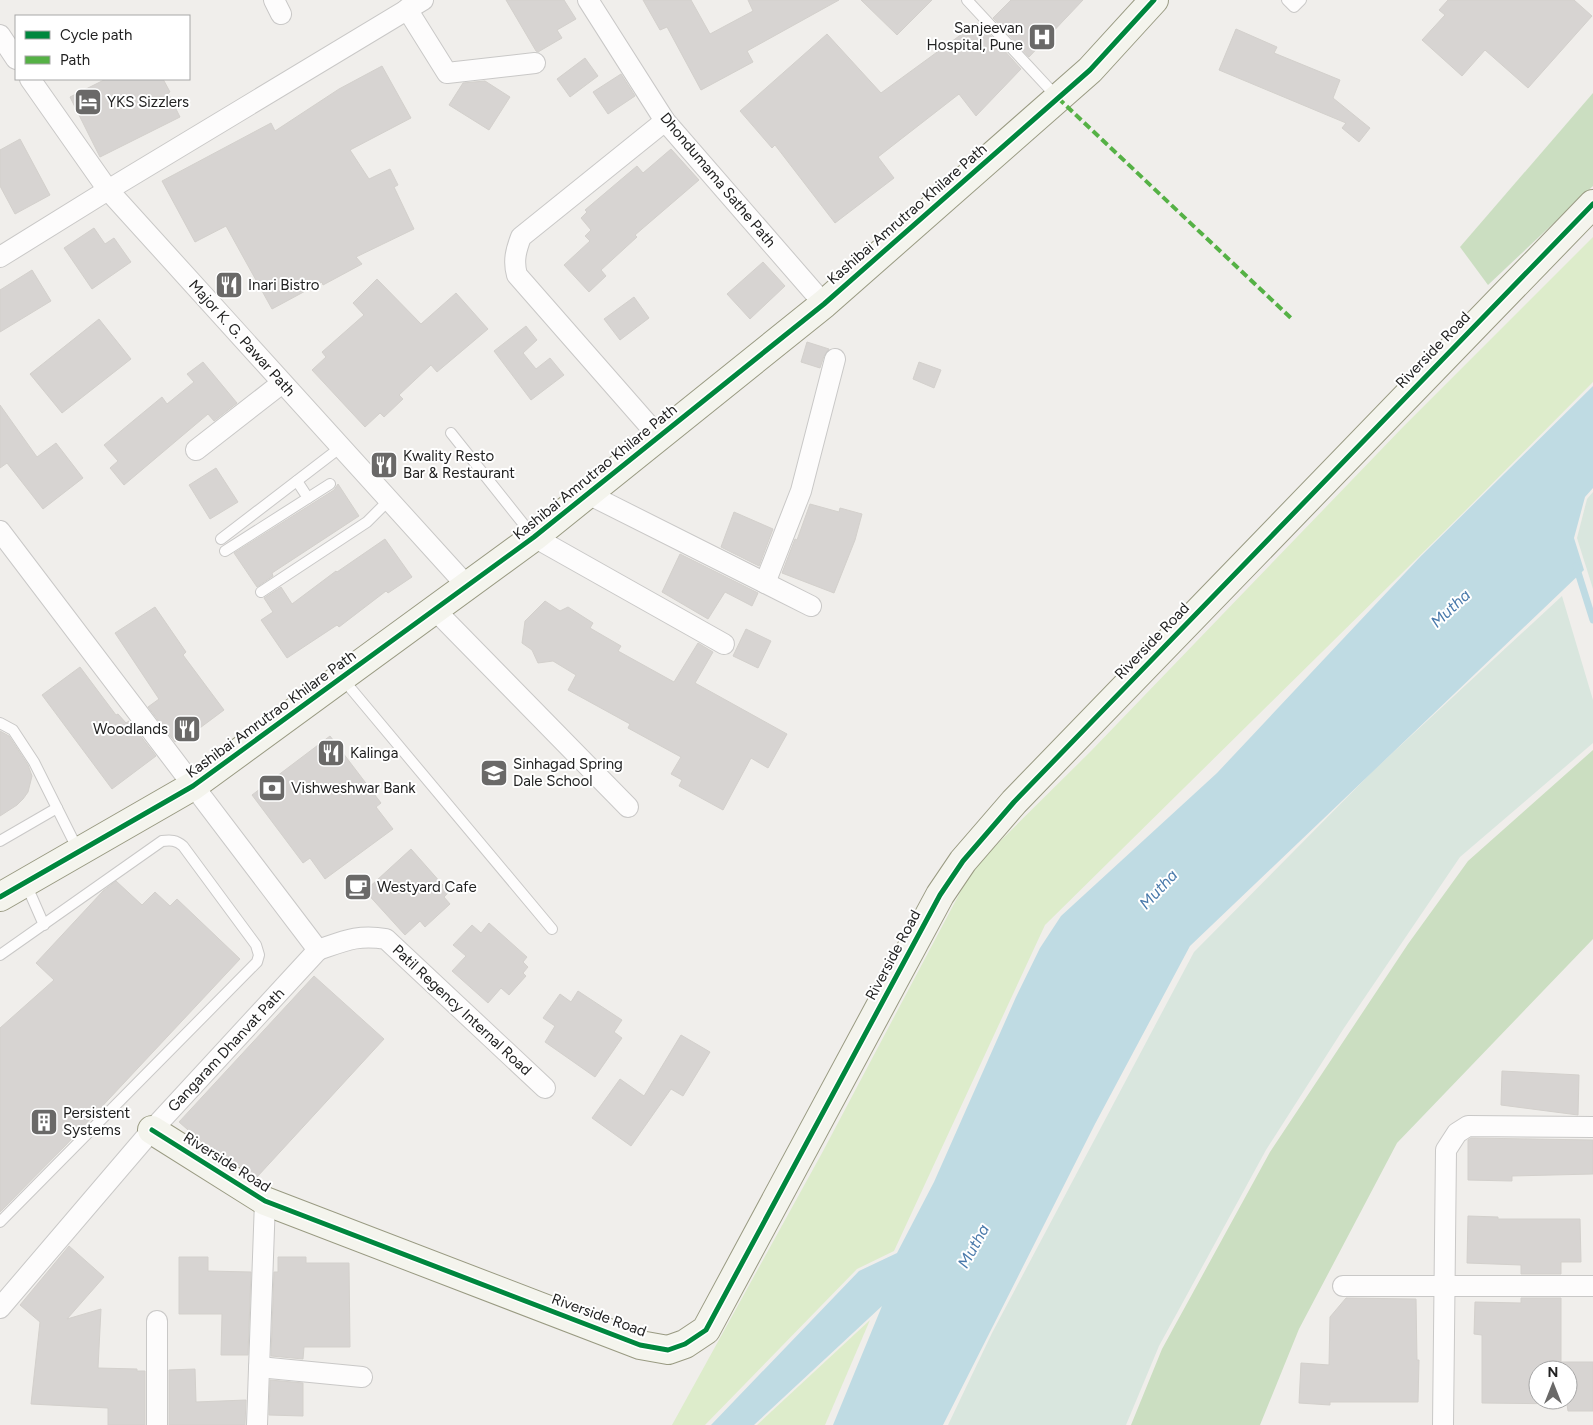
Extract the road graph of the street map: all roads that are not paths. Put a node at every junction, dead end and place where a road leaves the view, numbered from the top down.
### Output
1 (588, 0) edge
2 (967, 0) edge
3 (1154, 0) edge
4 (1287, 0) edge
5 (1301, 0) edge
6 (415, 5) edge
7 (0, 35) edge
8 (15, 58) edge
9 (535, 63) dead end
10 (31, 80) edge
11 (1058, 98) junction
12 (665, 121) junction
13 (108, 190) junction
14 (1593, 204) edge
15 (0, 257) edge
16 (824, 304) junction
17 (835, 359) dead end
18 (282, 383) junction
19 (451, 433) dead end
20 (659, 437) junction
21 (341, 447) junction
22 (196, 450) dead end
23 (297, 481) junction
24 (330, 484) dead end
25 (588, 494) junction
26 (308, 498) junction
27 (389, 500) junction
28 (245, 521) junction
29 (0, 531) edge
30 (252, 533) junction
31 (534, 537) junction
32 (221, 539) dead end
33 (225, 551) dead end
34 (765, 583) junction
35 (467, 586) junction
36 (261, 592) dead end
37 (811, 606) dead end
38 (435, 610) junction
39 (724, 644) dead end
40 (342, 678) junction
41 (0, 724) edge
42 (193, 786) junction
43 (628, 807) dead end
44 (57, 808) junction
45 (0, 841) edge
46 (79, 852) junction
47 (26, 882) junction
48 (0, 897) edge
49 (44, 925) junction
50 (552, 929) dead end
51 (318, 950) junction
52 (0, 955) edge
53 (545, 1088) dead end
54 (1593, 1127) edge
55 (152, 1130) junction
56 (265, 1201) junction
57 (0, 1222) edge
58 (1343, 1286) dead end
59 (1445, 1286) junction
60 (1593, 1286) edge
61 (0, 1308) edge
62 (157, 1321) dead end
63 (259, 1367) junction
64 (362, 1377) dead end
65 (157, 1425) edge
66 (257, 1425) edge
67 (1442, 1425) edge

1 - 12 street, Dhondumama Sathe Path
2 - 11 lane
3 - 11 street, Kashibai Amrutrao Khilare Path
4 - 5 lane
6 - 9 street
6 - 13 street
7 - 8 street
10 - 13 street, Major K. G. Pawar Path
11 - 16 street, Kashibai Amrutrao Khilare Path
12 - 16 street, Dhondumama Sathe Path
12 - 20 street
13 - 15 street
13 - 18 street, Major K. G. Pawar Path
14 - 56 street, Riverside Road
16 - 20 street, Kashibai Amrutrao Khilare Path
17 - 34 street
18 - 21 street, Major K. G. Pawar Path
18 - 22 street
19 - 31 lane
20 - 25 street, Kashibai Amrutrao Khilare Path
21 - 23 lane
21 - 27 street, Major K. G. Pawar Path
23 - 26 lane
23 - 28 lane
24 - 26 lane
25 - 31 street, Kashibai Amrutrao Khilare Path
25 - 34 street
26 - 30 lane
27 - 35 street, Major K. G. Pawar Path
27 - 36 lane
28 - 30 lane
28 - 32 lane
29 - 42 street
30 - 33 lane
31 - 35 street, Kashibai Amrutrao Khilare Path
31 - 39 street
34 - 37 street
35 - 38 street, Kashibai Amrutrao Khilare Path
38 - 40 street, Kashibai Amrutrao Khilare Path
38 - 43 street
40 - 42 street, Kashibai Amrutrao Khilare Path
40 - 50 lane
41 - 44 lane
42 - 46 street, Kashibai Amrutrao Khilare Path
42 - 51 street
44 - 45 lane
44 - 46 lane
46 - 47 street, Kashibai Amrutrao Khilare Path
47 - 48 street, Kashibai Amrutrao Khilare Path
47 - 49 lane
49 - 52 lane
49 - 57 lane
51 - 53 street, Patil Regency Internal Road
51 - 55 street, Gangaram Dhanvat Path
54 - 59 street
55 - 56 street, Riverside Road
55 - 61 street, Gangaram Dhanvat Path
56 - 63 street
58 - 59 street
59 - 60 street
59 - 67 street
62 - 65 street
63 - 64 street
63 - 66 street

